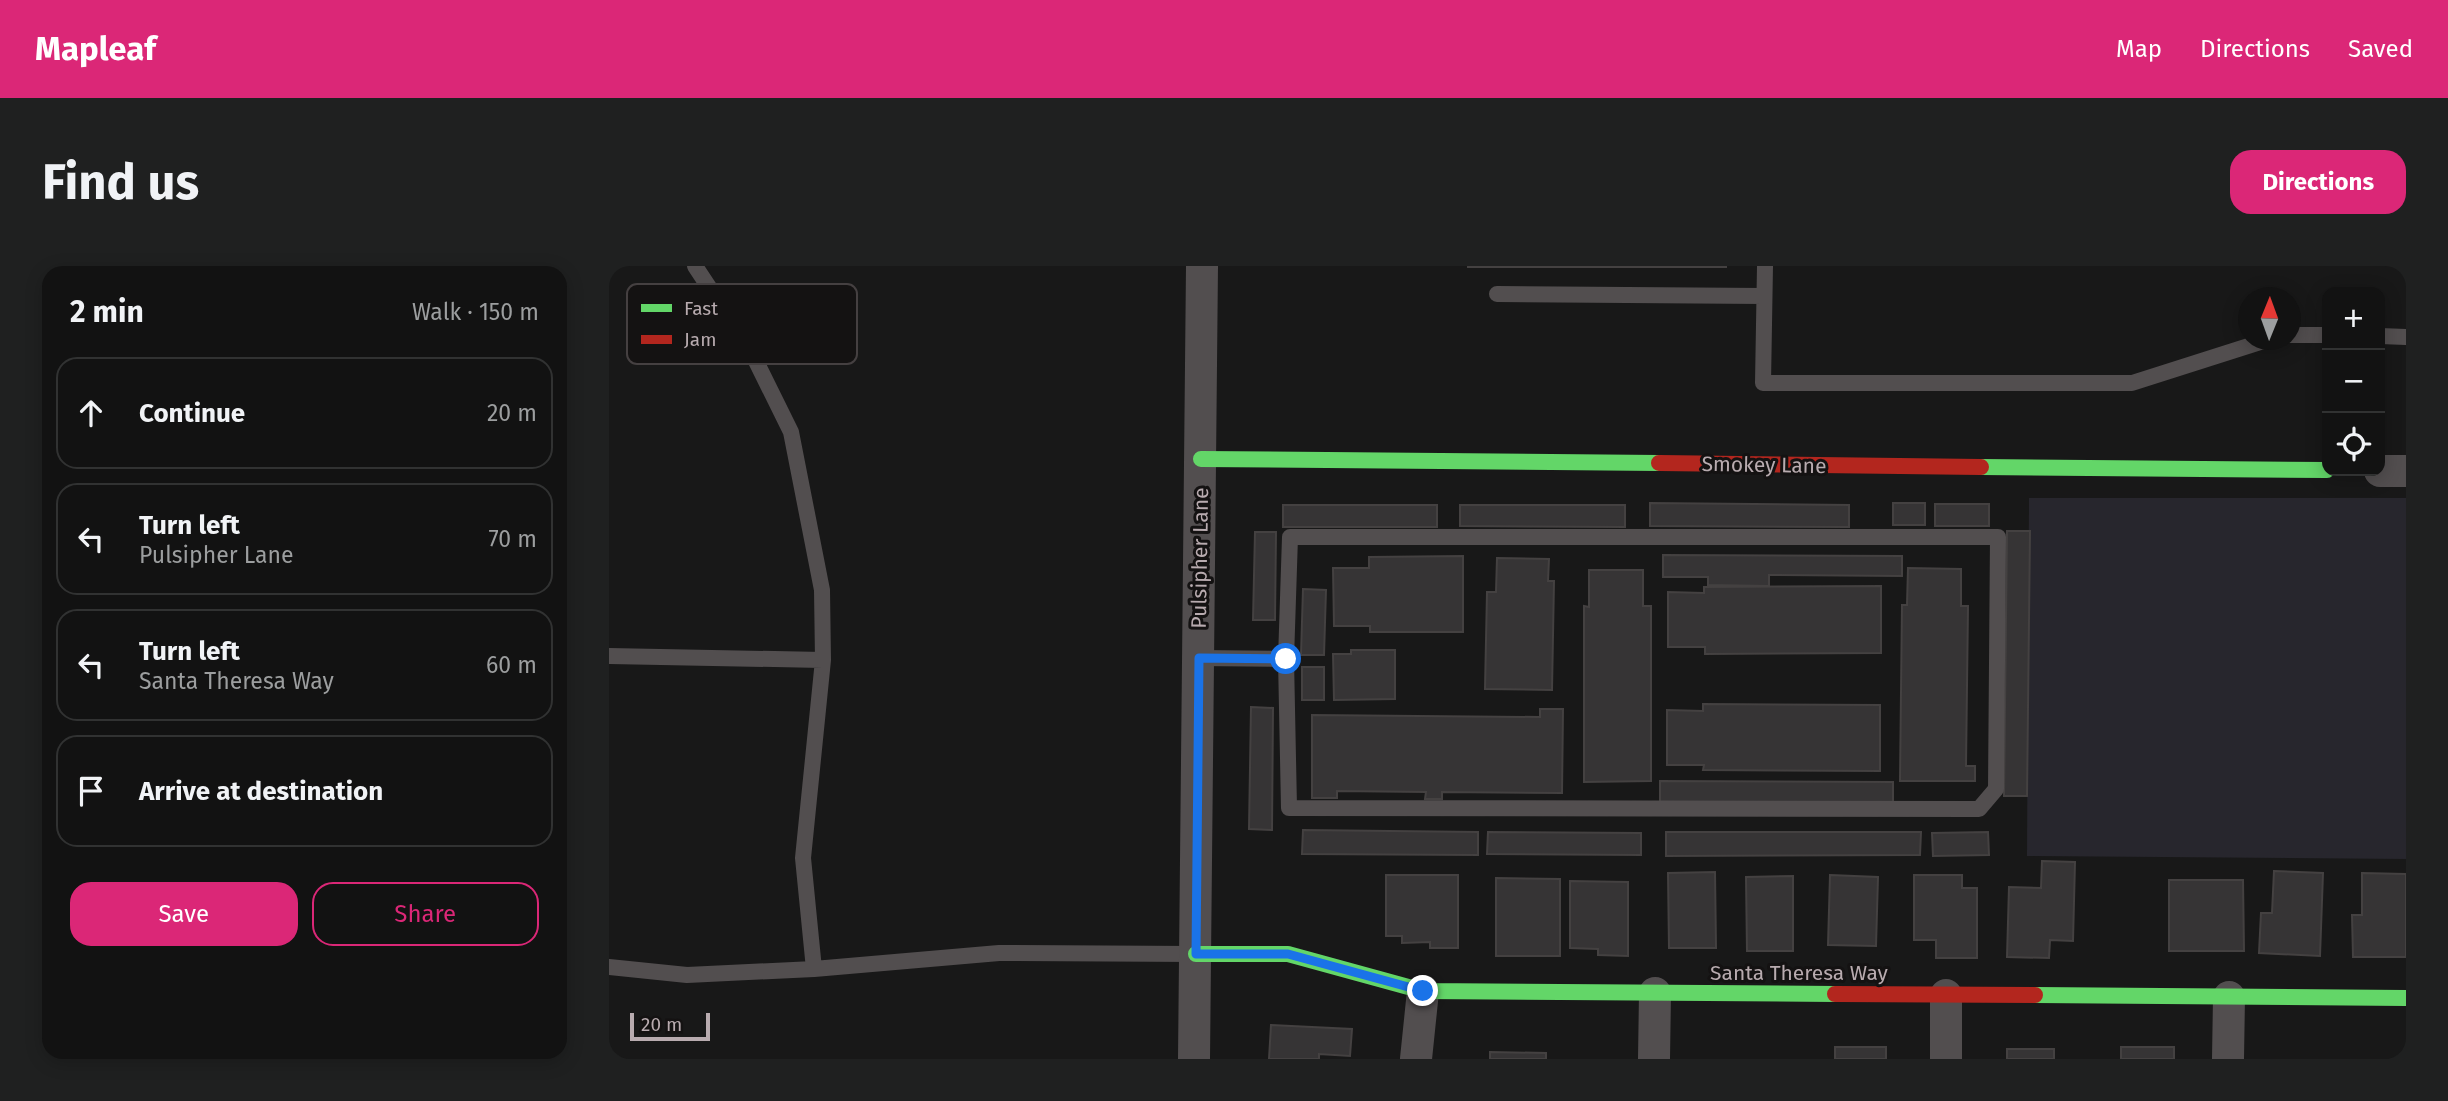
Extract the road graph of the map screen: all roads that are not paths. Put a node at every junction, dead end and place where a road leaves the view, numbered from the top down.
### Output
1 (695, 266) edge
2 (1202, 266) edge
3 (1765, 266) edge
4 (707, 284) edge
5 (1497, 294) dead end
6 (1764, 296) junction
7 (2301, 335) edge
8 (2322, 335) edge
9 (2385, 336) edge
10 (2406, 337) edge
11 (2238, 349) edge
12 (757, 364) edge
13 (1201, 459) junction
14 (2322, 470) edge
15 (2385, 471) edge
16 (2406, 471) edge
17 (609, 656) edge
18 (1199, 658) junction
19 (1286, 659) junction
20 (823, 660) junction
21 (1196, 954) junction
22 (609, 967) edge
23 (814, 969) junction
24 (1423, 991) junction
25 (1655, 993) junction
26 (1946, 995) junction
27 (2229, 997) junction
28 (2406, 998) edge
29 (1194, 1059) edge
30 (1416, 1059) edge
31 (1654, 1059) edge
32 (1945, 1059) edge
33 (2228, 1059) edge

1 - 4 lane
2 - 13 street, Pulsipher Lane
3 - 6 lane
5 - 6 lane
6 - 11 lane
7 - 8 lane
9 - 10 lane
12 - 20 lane
13 - 14 street, Smokey Lane
13 - 18 street, Pulsipher Lane
15 - 16 street
17 - 20 lane
18 - 19 lane
18 - 21 street, Pulsipher Lane
19 - 19 lane
20 - 23 lane
21 - 23 lane
21 - 24 street, Santa Theresa Way
21 - 29 street, Pulsipher Lane
22 - 23 lane
24 - 25 street, Santa Theresa Way
24 - 30 street
25 - 26 street, Santa Theresa Way
25 - 31 street
26 - 27 street, Santa Theresa Way
26 - 32 street
27 - 28 street, Santa Theresa Way
27 - 33 street

